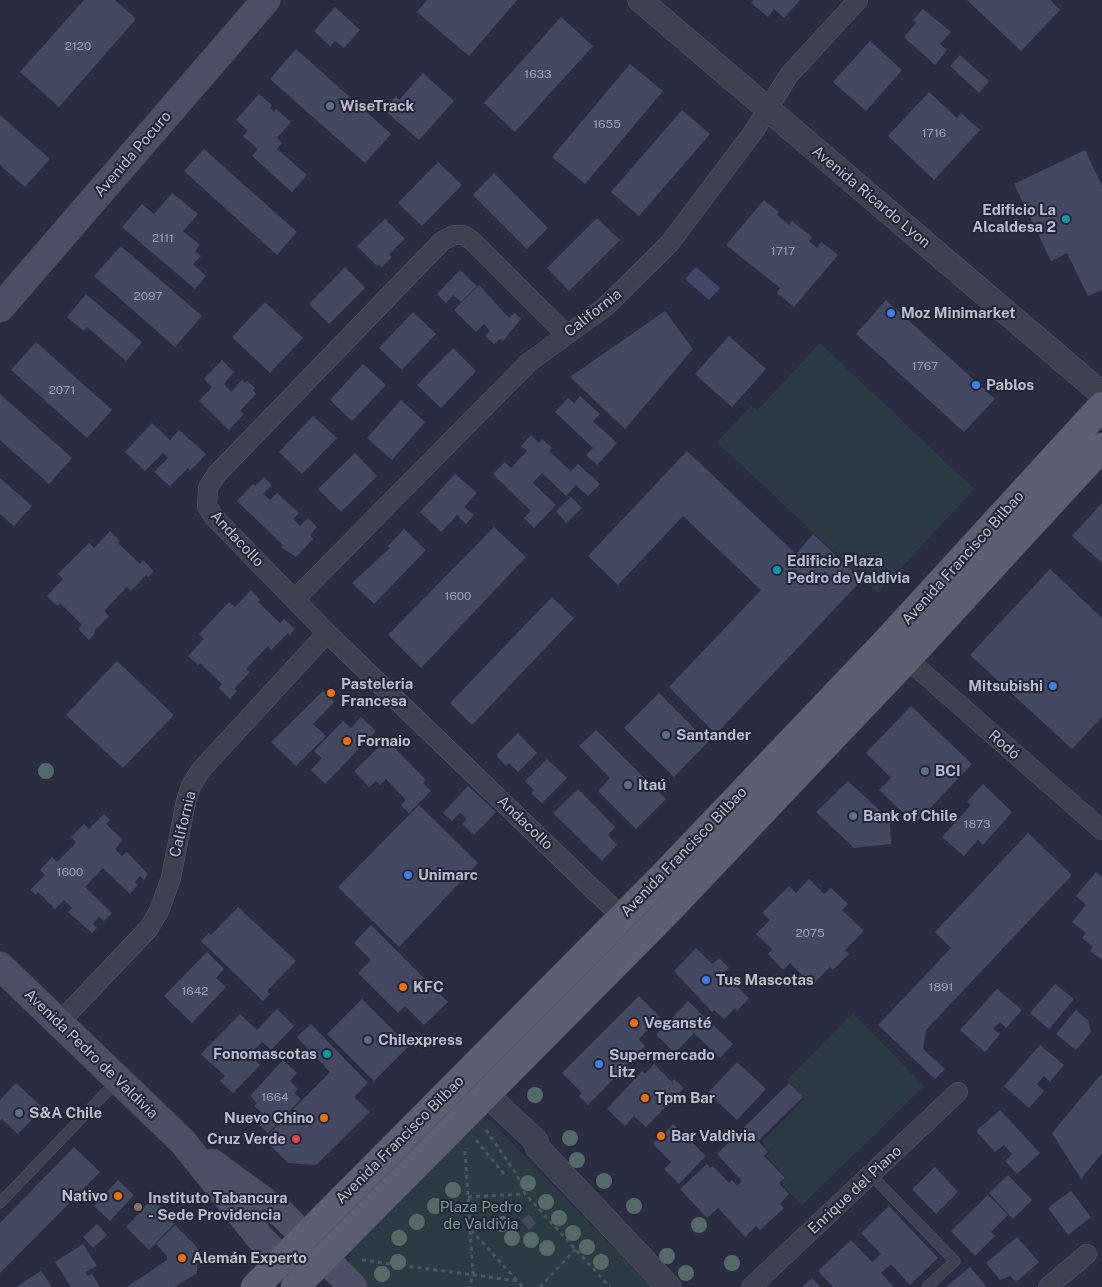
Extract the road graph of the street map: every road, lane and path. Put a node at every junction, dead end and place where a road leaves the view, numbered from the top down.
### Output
1 (266, 0) edge
2 (640, 0) edge
3 (858, 0) edge
4 (767, 109) junction
5 (0, 308) edge
6 (566, 334) junction
7 (1102, 394) edge
8 (1102, 406) edge
9 (1102, 447) edge
10 (296, 599) junction
11 (327, 633) junction
12 (907, 659) junction
13 (1102, 830) edge
14 (622, 917) junction
15 (0, 966) edge
16 (58, 1024) junction
17 (466, 1075) junction
18 (117, 1080) junction
19 (958, 1092) dead end
20 (486, 1095) junction
21 (485, 1129) dead end
22 (475, 1140) dead end
23 (183, 1142) junction
24 (465, 1150) dead end
25 (504, 1174) dead end
26 (871, 1175) junction
27 (525, 1194) junction
28 (468, 1197) junction
29 (0, 1203) edge
30 (470, 1230) junction
31 (305, 1236) junction
32 (576, 1249) junction
33 (1087, 1254) dead end
34 (326, 1257) junction
35 (281, 1260) junction
36 (356, 1260) dead end
37 (473, 1275) junction
38 (518, 1281) junction
39 (302, 1285) edge
40 (256, 1287) edge
41 (354, 1287) edge
42 (469, 1287) edge
43 (524, 1287) edge
44 (540, 1287) edge
45 (610, 1287) edge
46 (669, 1287) edge
47 (751, 1287) edge
48 (927, 1287) edge
49 (1048, 1287) edge

1 - 5 main road, Avenida Pocuro
2 - 4 street, Avenida Ricardo Lyon
3 - 4 street, California
4 - 6 street, California
4 - 7 street, Avenida Ricardo Lyon
6 - 10 street, California
6 - 10 street, Andacollo
8 - 14 main road, Avenida Francisco Bilbao
9 - 12 main road, Avenida Francisco Bilbao
10 - 11 street, Andacollo
11 - 14 street, Andacollo
11 - 16 street, California
12 - 13 street, Rodó
12 - 20 main road, Avenida Francisco Bilbao
14 - 17 main road, Avenida Francisco Bilbao
15 - 16 main road, Avenida Pedro de Valdivia
16 - 18 main road, Avenida Pedro de Valdivia
17 - 20 street
17 - 31 main road, Avenida Francisco Bilbao
18 - 23 main road, Avenida Pedro de Valdivia
18 - 29 lane
19 - 26 street, Enrique del Piano
20 - 34 main road, Avenida Francisco Bilbao
20 - 46 street
21 - 27 path
22 - 25 path
23 - 31 main road, Avenida Pedro de Valdivia
23 - 35 main road, Avenida Pedro de Valdivia
24 - 28 path
26 - 47 street, Enrique del Piano
26 - 48 lane
27 - 28 path
27 - 32 path
28 - 30 path
30 - 37 path
30 - 38 path
31 - 34 main road, Avenida Pedro de Valdivia
31 - 35 main road, Avenida Francisco Bilbao
32 - 44 path
32 - 45 path
33 - 49 street
34 - 39 main road, Avenida Francisco Bilbao
34 - 41 main road, Avenida Pedro de Valdivia
35 - 39 main road, Avenida Pedro de Valdivia
35 - 40 main road, Avenida Francisco Bilbao
36 - 37 path
37 - 38 path
37 - 42 path
38 - 43 path

